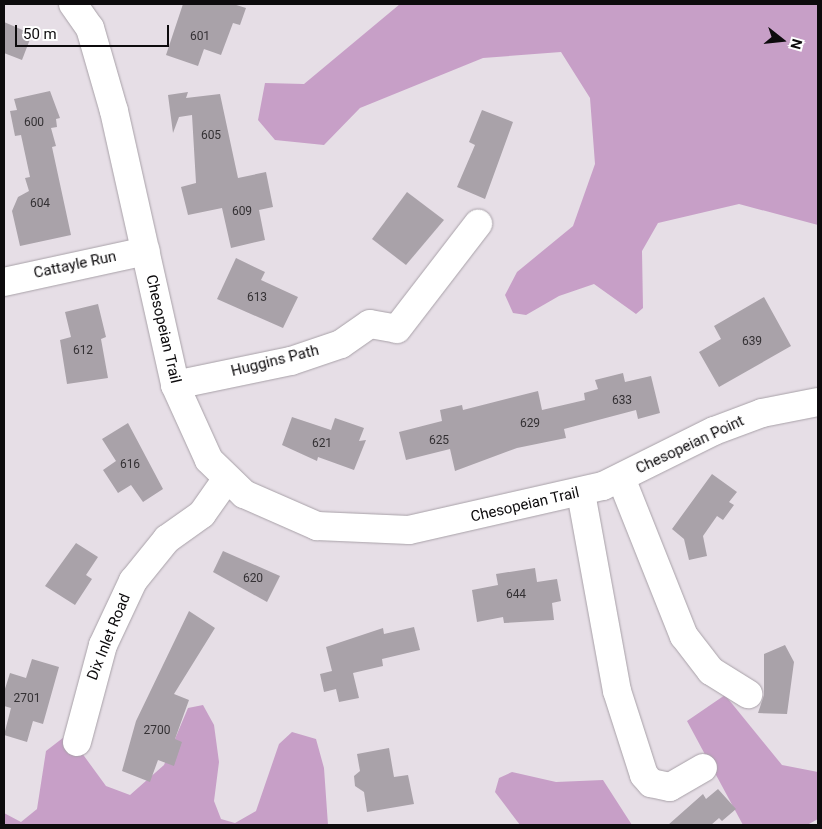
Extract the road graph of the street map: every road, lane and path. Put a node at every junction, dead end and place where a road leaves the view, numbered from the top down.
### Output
1 (79, 6) edge
2 (478, 224) dead end
3 (146, 251) junction
4 (4, 282) edge
5 (175, 385) junction
6 (818, 402) edge
7 (622, 478) junction
8 (226, 480) junction
9 (581, 493) junction
10 (748, 694) dead end
11 (77, 742) dead end
12 (703, 768) dead end

1 - 3 street, Chesopeian Trail
2 - 5 street, Huggins Path
3 - 4 street, Cattayle Run
3 - 5 street, Chesopeian Trail
5 - 8 street, Chesopeian Trail
6 - 7 street, Chesopeian Point
7 - 9 street, Chesopeian Trail
7 - 10 street
8 - 9 street, Chesopeian Trail
8 - 11 street, Dix Inlet Road
9 - 12 street

